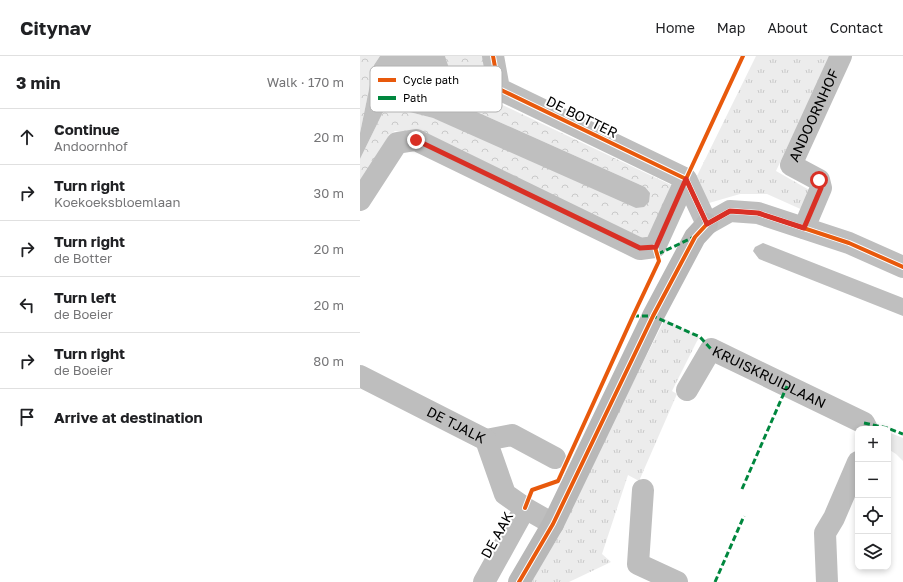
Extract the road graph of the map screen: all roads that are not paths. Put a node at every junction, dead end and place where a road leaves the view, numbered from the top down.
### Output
1 (493, 56) edge
2 (841, 56) edge
3 (495, 66) edge
4 (502, 91) edge
5 (686, 179) junction
6 (360, 200) edge
7 (707, 224) junction
8 (804, 228) junction
9 (903, 267) edge
10 (360, 377) edge
11 (687, 390) dead end
12 (866, 426) edge
13 (486, 440) junction
14 (555, 458) dead end
15 (855, 469) edge
16 (643, 490) dead end
17 (525, 508) junction
18 (553, 524) junction
19 (484, 582) edge
20 (519, 582) edge
21 (677, 582) edge
22 (827, 582) edge

1 - 3 street, DE BOTTER
2 - 8 street, ANDOORNHOF
4 - 5 street, DE BOTTER
5 - 6 street
5 - 7 street
7 - 8 street
7 - 18 street
8 - 9 street
10 - 13 street, DE TJALK
11 - 12 street, KRUISKRUIDLAAN
13 - 14 street, DE TJALK
13 - 17 street, DE AAK
15 - 22 street
16 - 21 street
17 - 18 street
17 - 19 street, DE AAK
18 - 20 street

